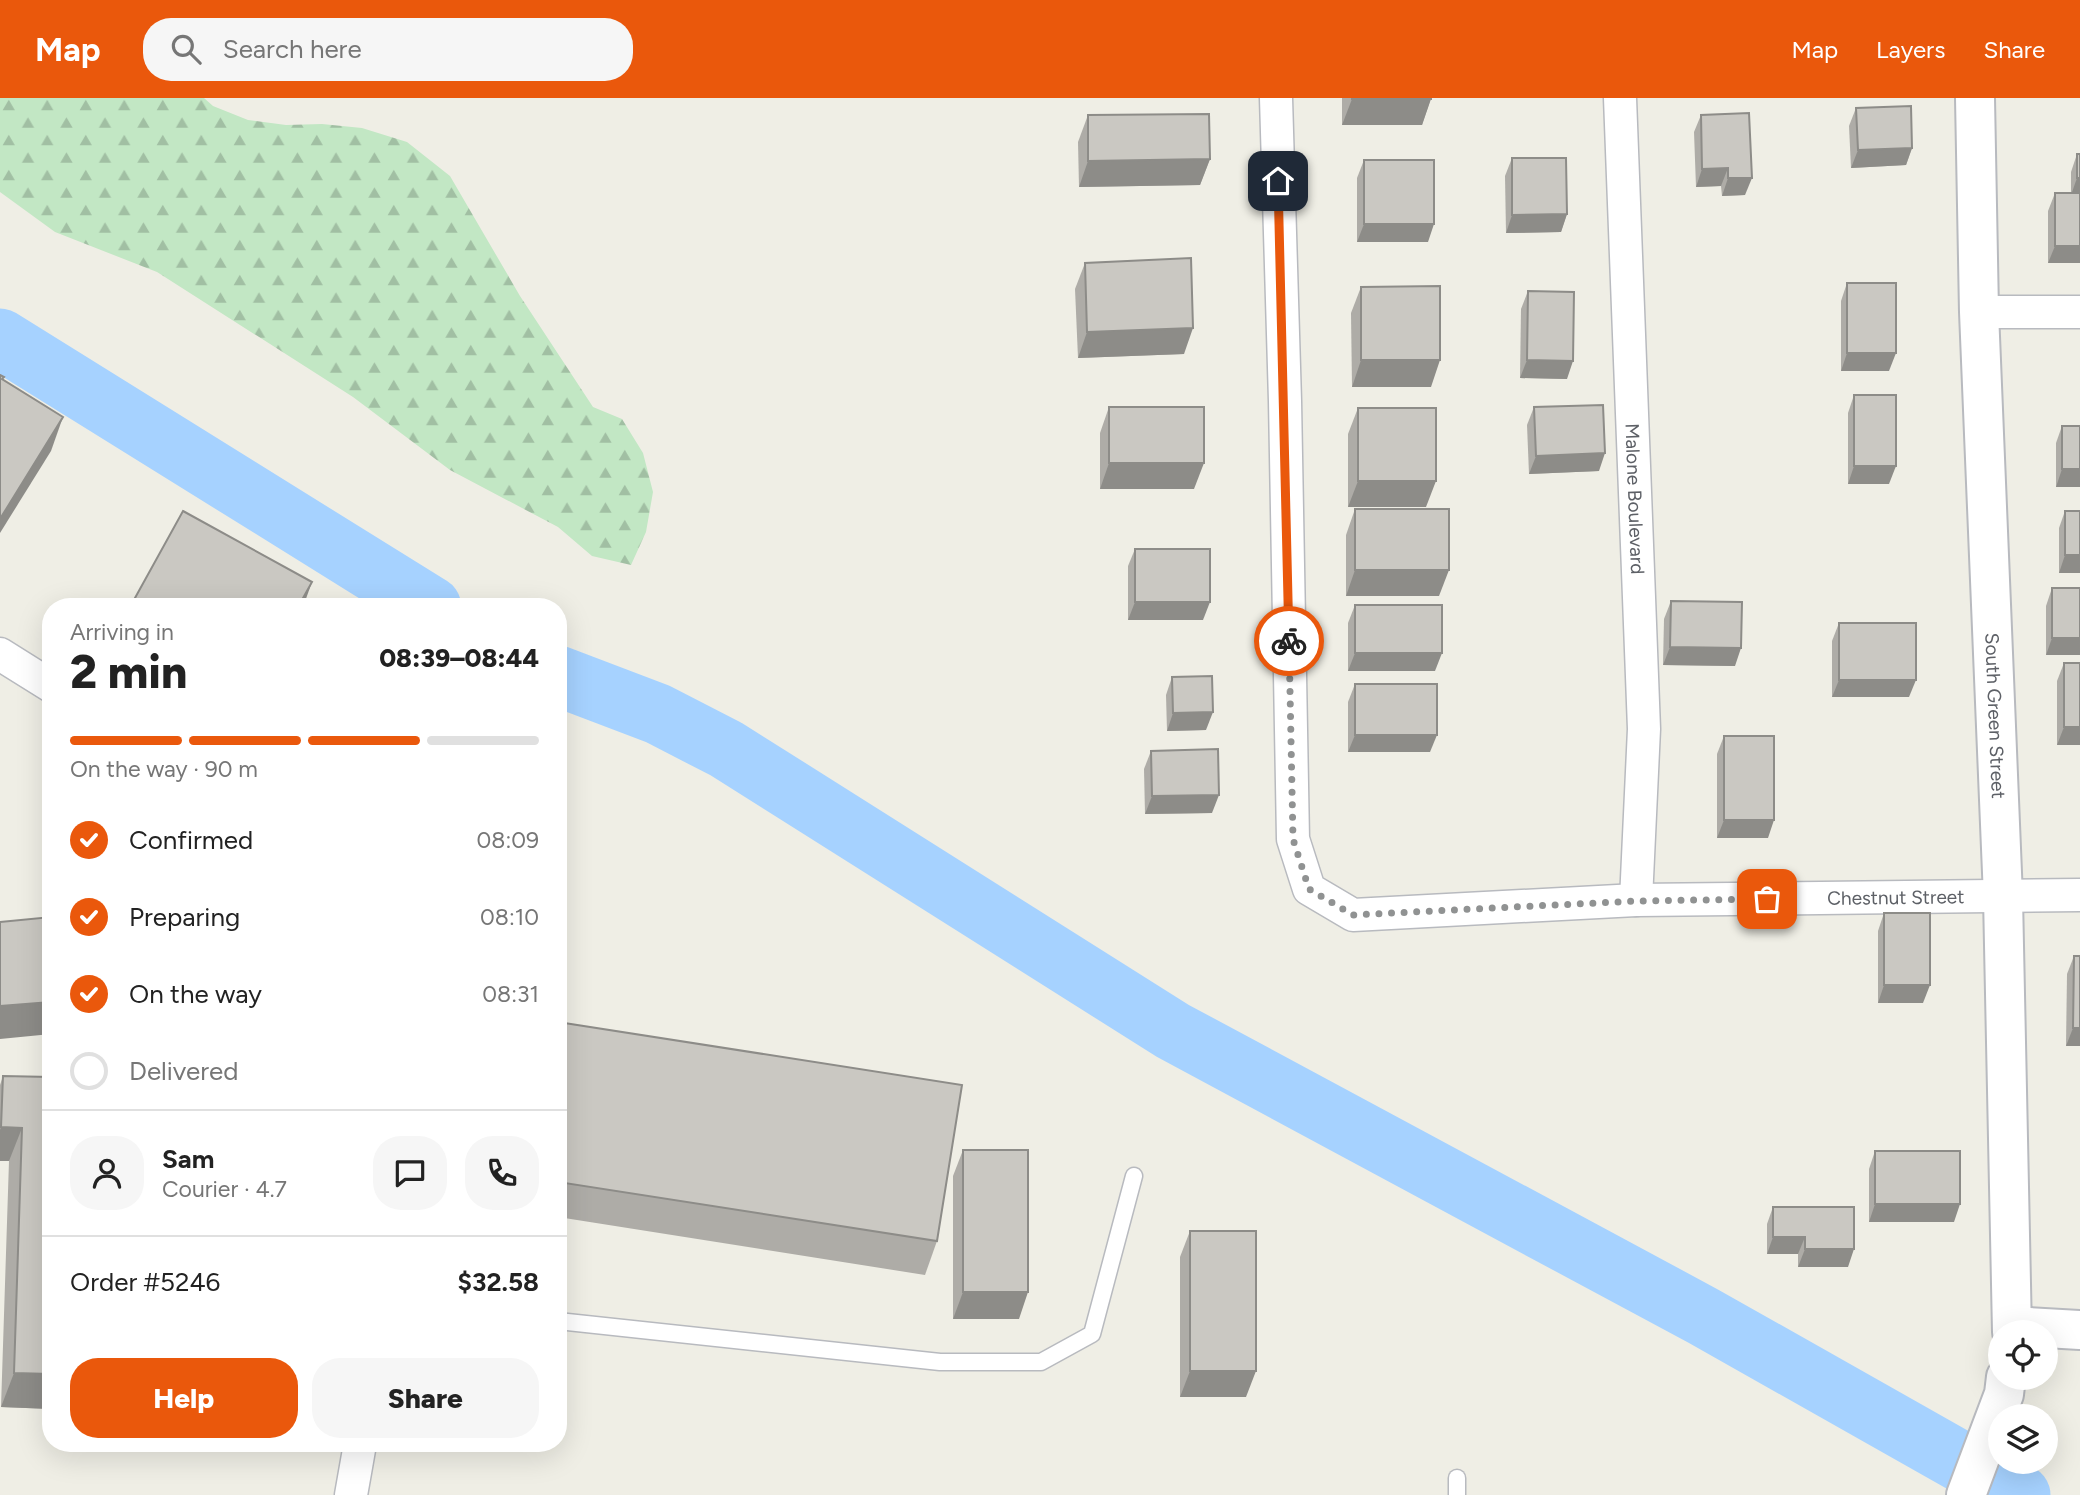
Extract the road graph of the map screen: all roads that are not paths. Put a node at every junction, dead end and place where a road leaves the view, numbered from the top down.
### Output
1 (1276, 98) edge
2 (1620, 98) edge
3 (1975, 98) edge
4 (1979, 312) junction
5 (2080, 312) edge
6 (0, 654) edge
7 (42, 680) edge
8 (2080, 895) edge
9 (2003, 897) junction
10 (1636, 901) junction
11 (1133, 1176) dead end
12 (2012, 1320) edge
13 (567, 1322) edge
14 (2058, 1330) edge
15 (2080, 1330) edge
16 (2004, 1390) edge
17 (359, 1452) edge
18 (1457, 1478) dead end
19 (351, 1495) edge
20 (1457, 1495) edge
21 (1966, 1495) edge

1 - 10 street, Chestnut Street
2 - 10 street, Malone Boulevard
3 - 4 street, South Green Street
4 - 5 street
4 - 9 street, South Green Street
6 - 7 street
8 - 9 street, Chestnut Street
9 - 10 street, Chestnut Street
9 - 12 street, South Green Street
11 - 13 lane
14 - 15 street
16 - 21 street
17 - 19 street
18 - 20 lane

